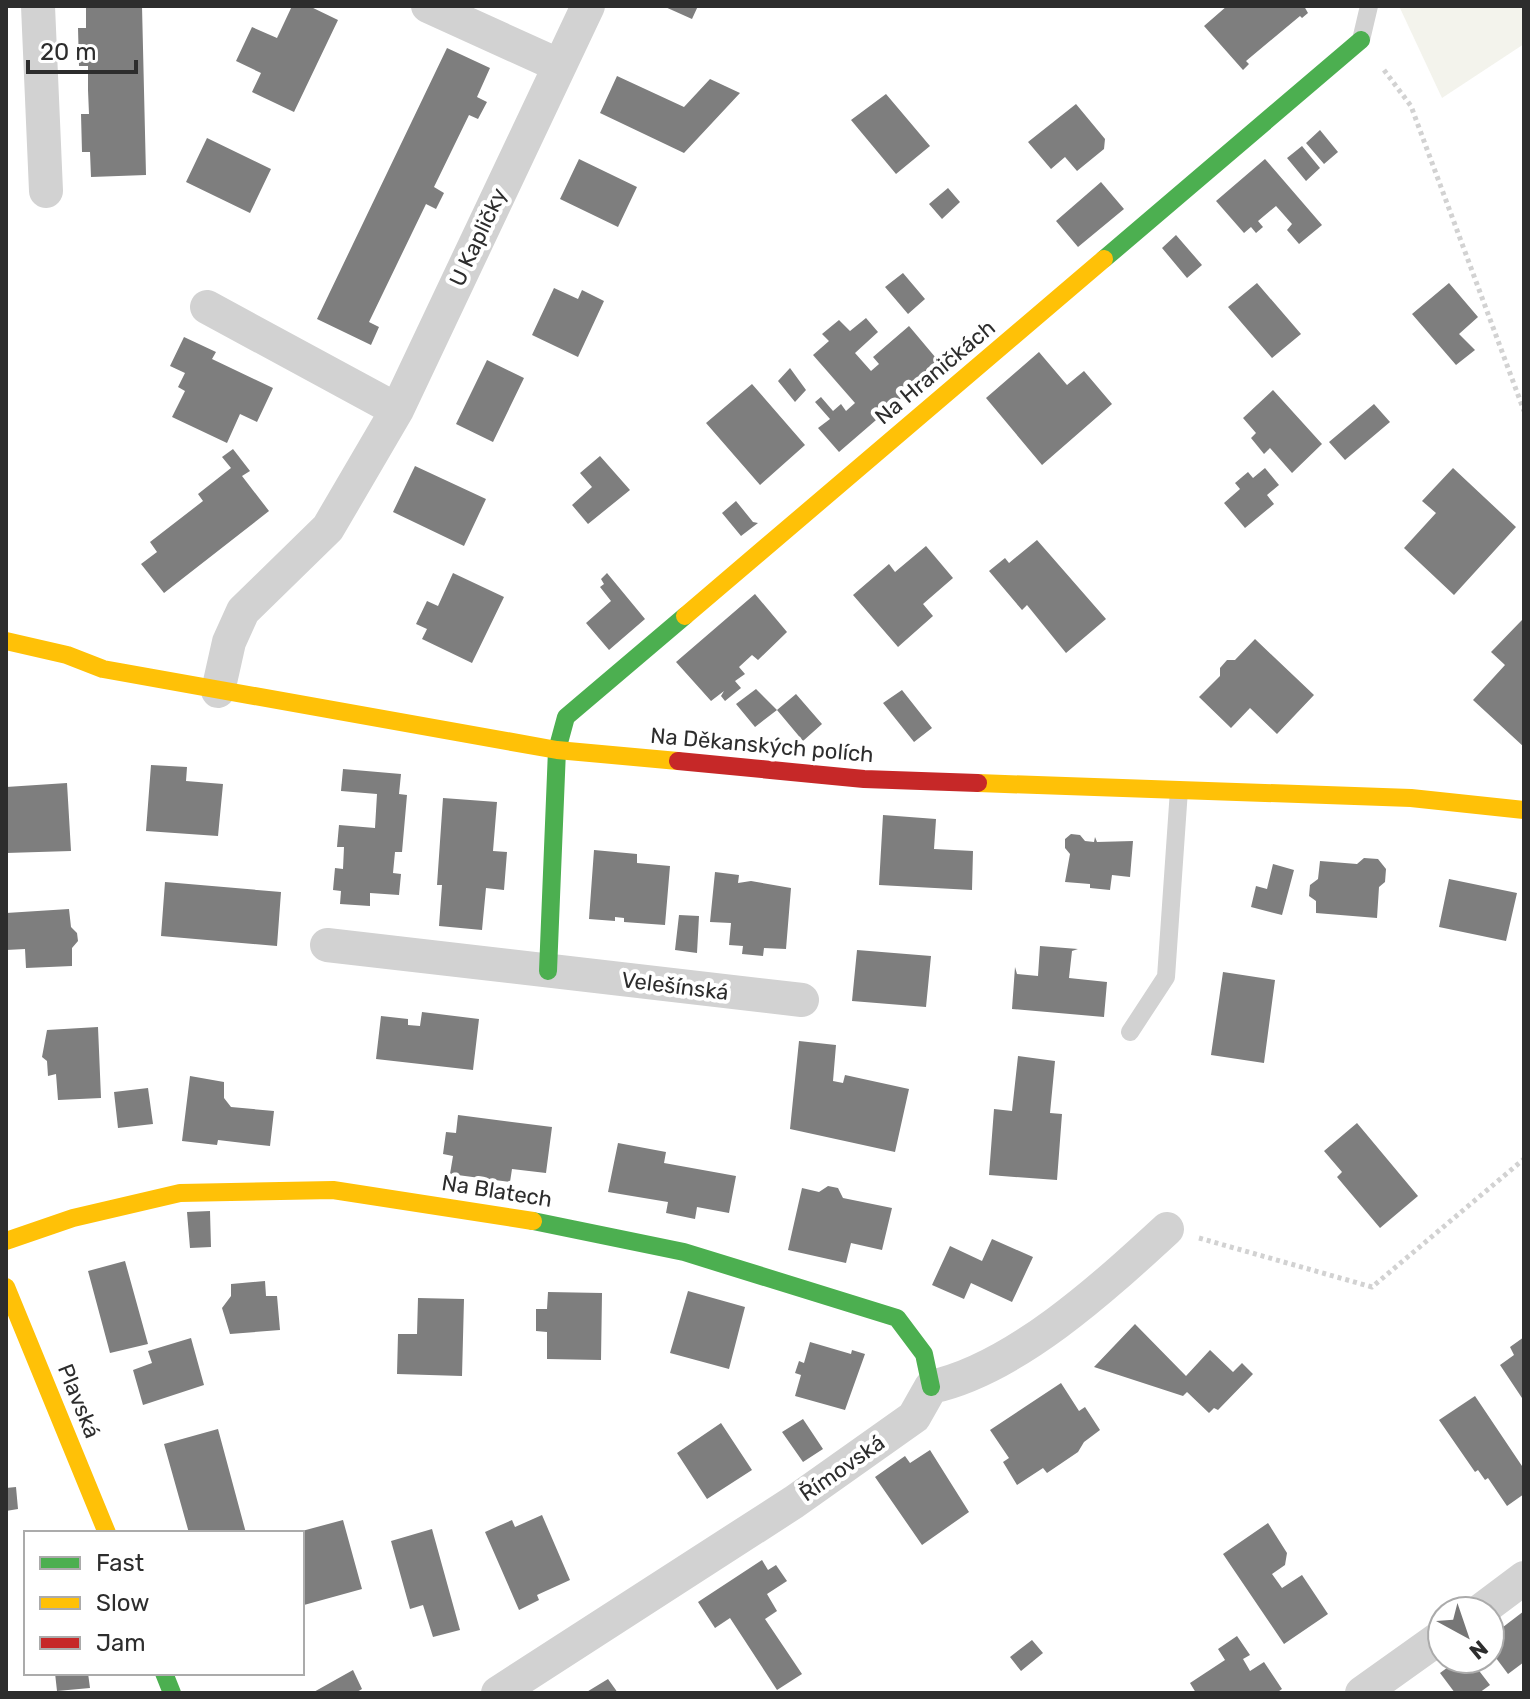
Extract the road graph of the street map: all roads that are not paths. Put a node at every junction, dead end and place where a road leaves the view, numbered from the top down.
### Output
1 (38, 6) edge
2 (428, 6) edge
3 (588, 6) edge
4 (1369, 6) edge
5 (1361, 40) joint
6 (558, 65) junction
7 (46, 191) dead end
8 (207, 307) dead end
9 (397, 410) junction
10 (6, 641) edge
11 (218, 691) junction
12 (557, 750) junction
13 (1179, 790) junction
14 (1524, 810) edge
15 (327, 945) dead end
16 (548, 971) junction
17 (802, 1000) dead end
18 (1130, 1032) dead end
19 (1167, 1229) road end
20 (6, 1241) edge
21 (6, 1287) edge
22 (931, 1387) junction
23 (106, 1531) edge
24 (1524, 1578) edge
25 (1501, 1595) edge
26 (1426, 1647) edge
27 (498, 1693) edge
28 (1362, 1693) edge

1 - 7 street
2 - 6 street
3 - 6 street, U Kapličky
4 - 5 lane
5 - 12 street, Na Hraničkách
6 - 9 street, U Kapličky
8 - 9 street
9 - 11 street, U Kapličky
10 - 11 street, Na Děkanských polích
11 - 12 street, Na Děkanských polích
12 - 13 street, Na Děkanských polích
12 - 16 street
13 - 14 street, Na Děkanských polích
13 - 18 lane
15 - 16 street, Velešínská
16 - 17 street, Velešínská
19 - 22 street
20 - 22 street, Na Blatech
21 - 23 street, Plavská
22 - 27 street, Římovská
24 - 25 street
26 - 28 street

